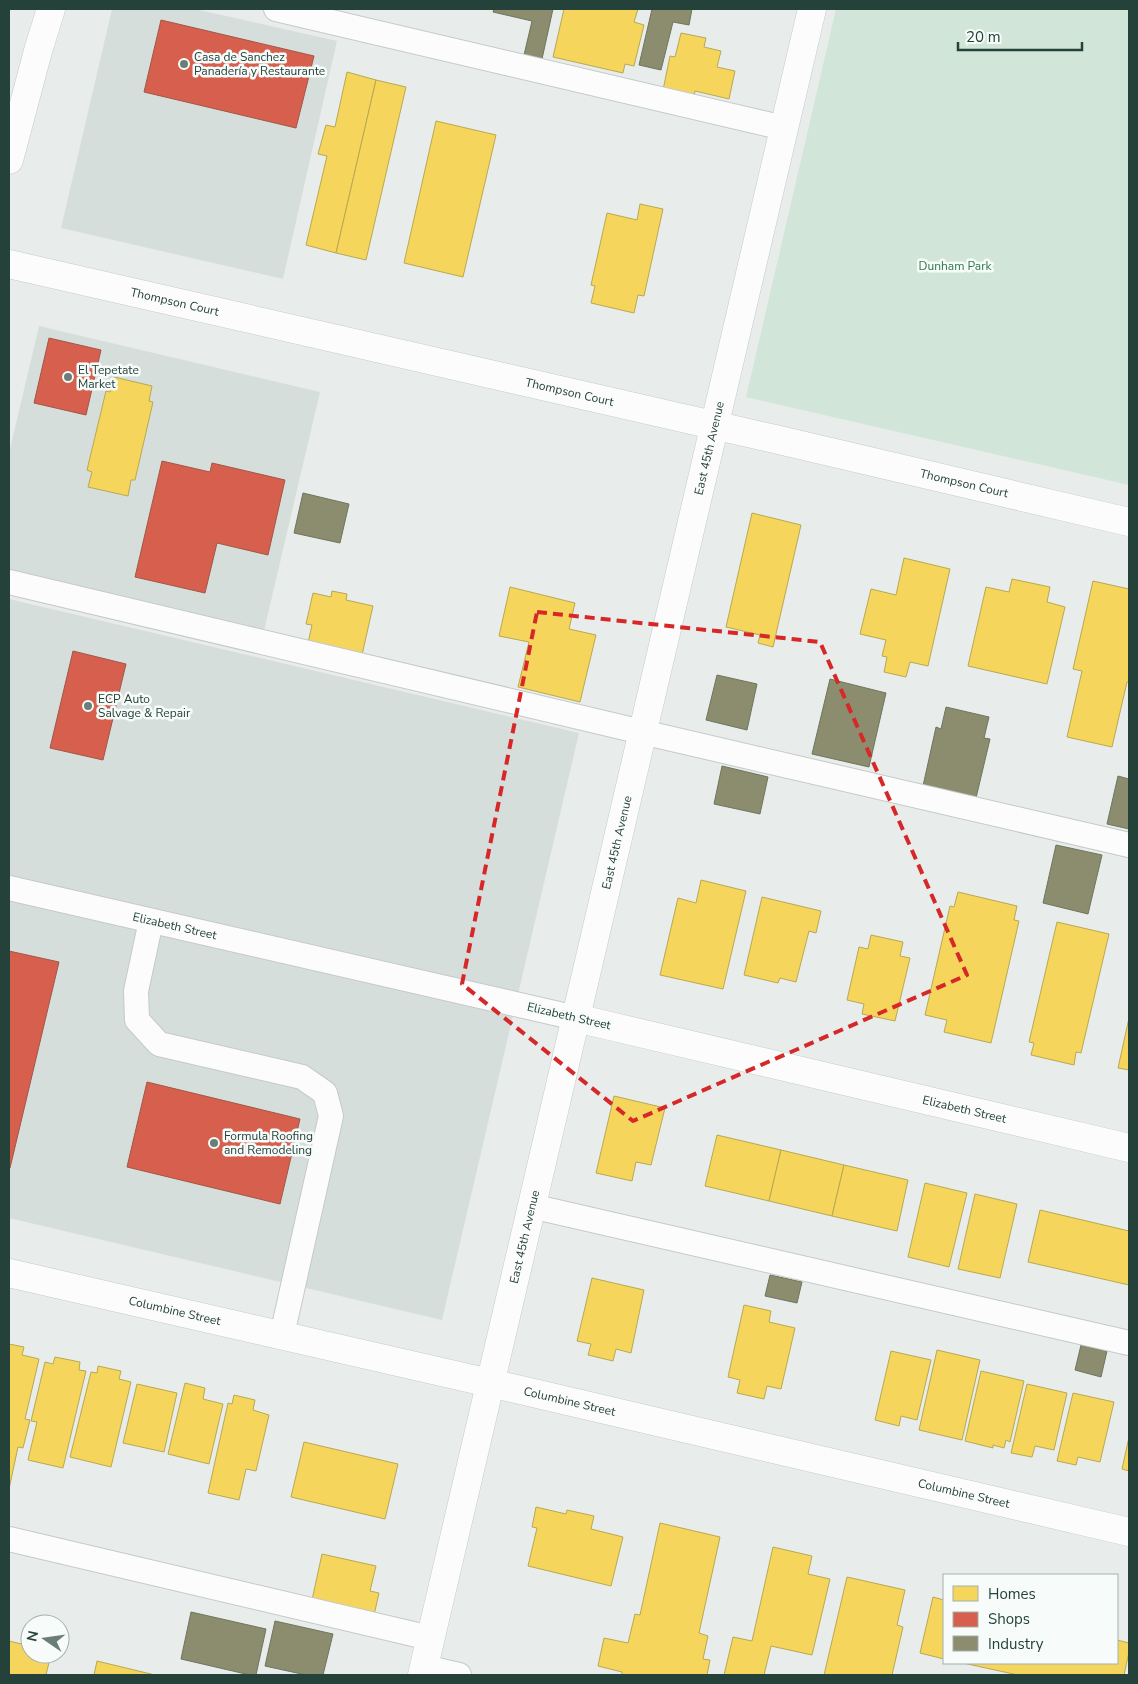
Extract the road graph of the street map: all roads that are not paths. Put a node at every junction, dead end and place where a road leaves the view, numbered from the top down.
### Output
1 (51, 9) edge
2 (276, 9) edge
3 (812, 9) edge
4 (784, 128) junction
5 (9, 160) edge
6 (9, 264) edge
7 (714, 425) junction
8 (1129, 522) edge
9 (9, 582) edge
10 (642, 732) junction
11 (1129, 845) edge
12 (9, 888) edge
13 (151, 920) junction
14 (576, 1018) junction
15 (1129, 1148) edge
16 (532, 1206) junction
17 (9, 1273) edge
18 (282, 1335) junction
19 (1129, 1343) edge
20 (490, 1383) junction
21 (1129, 1532) edge
22 (9, 1539) edge
23 (430, 1638) junction
24 (423, 1671) edge
25 (459, 1675) edge

1 - 5 street
2 - 4 lane
3 - 4 street, East 45th Avenue
4 - 7 street, East 45th Avenue
6 - 7 street, Thompson Court
7 - 8 street, Thompson Court
7 - 10 street, East 45th Avenue
9 - 10 lane
10 - 11 lane
10 - 14 street, East 45th Avenue
12 - 13 lane, Elizabeth Street
13 - 14 lane, Elizabeth Street
13 - 18 lane
14 - 15 street, Elizabeth Street
14 - 16 street, East 45th Avenue
16 - 19 lane
16 - 20 street, East 45th Avenue
17 - 18 street, Columbine Street
18 - 20 street, Columbine Street
20 - 21 street, Columbine Street
20 - 23 street, East 45th Avenue
22 - 23 lane
23 - 24 street, East 45th Avenue
24 - 25 lane

